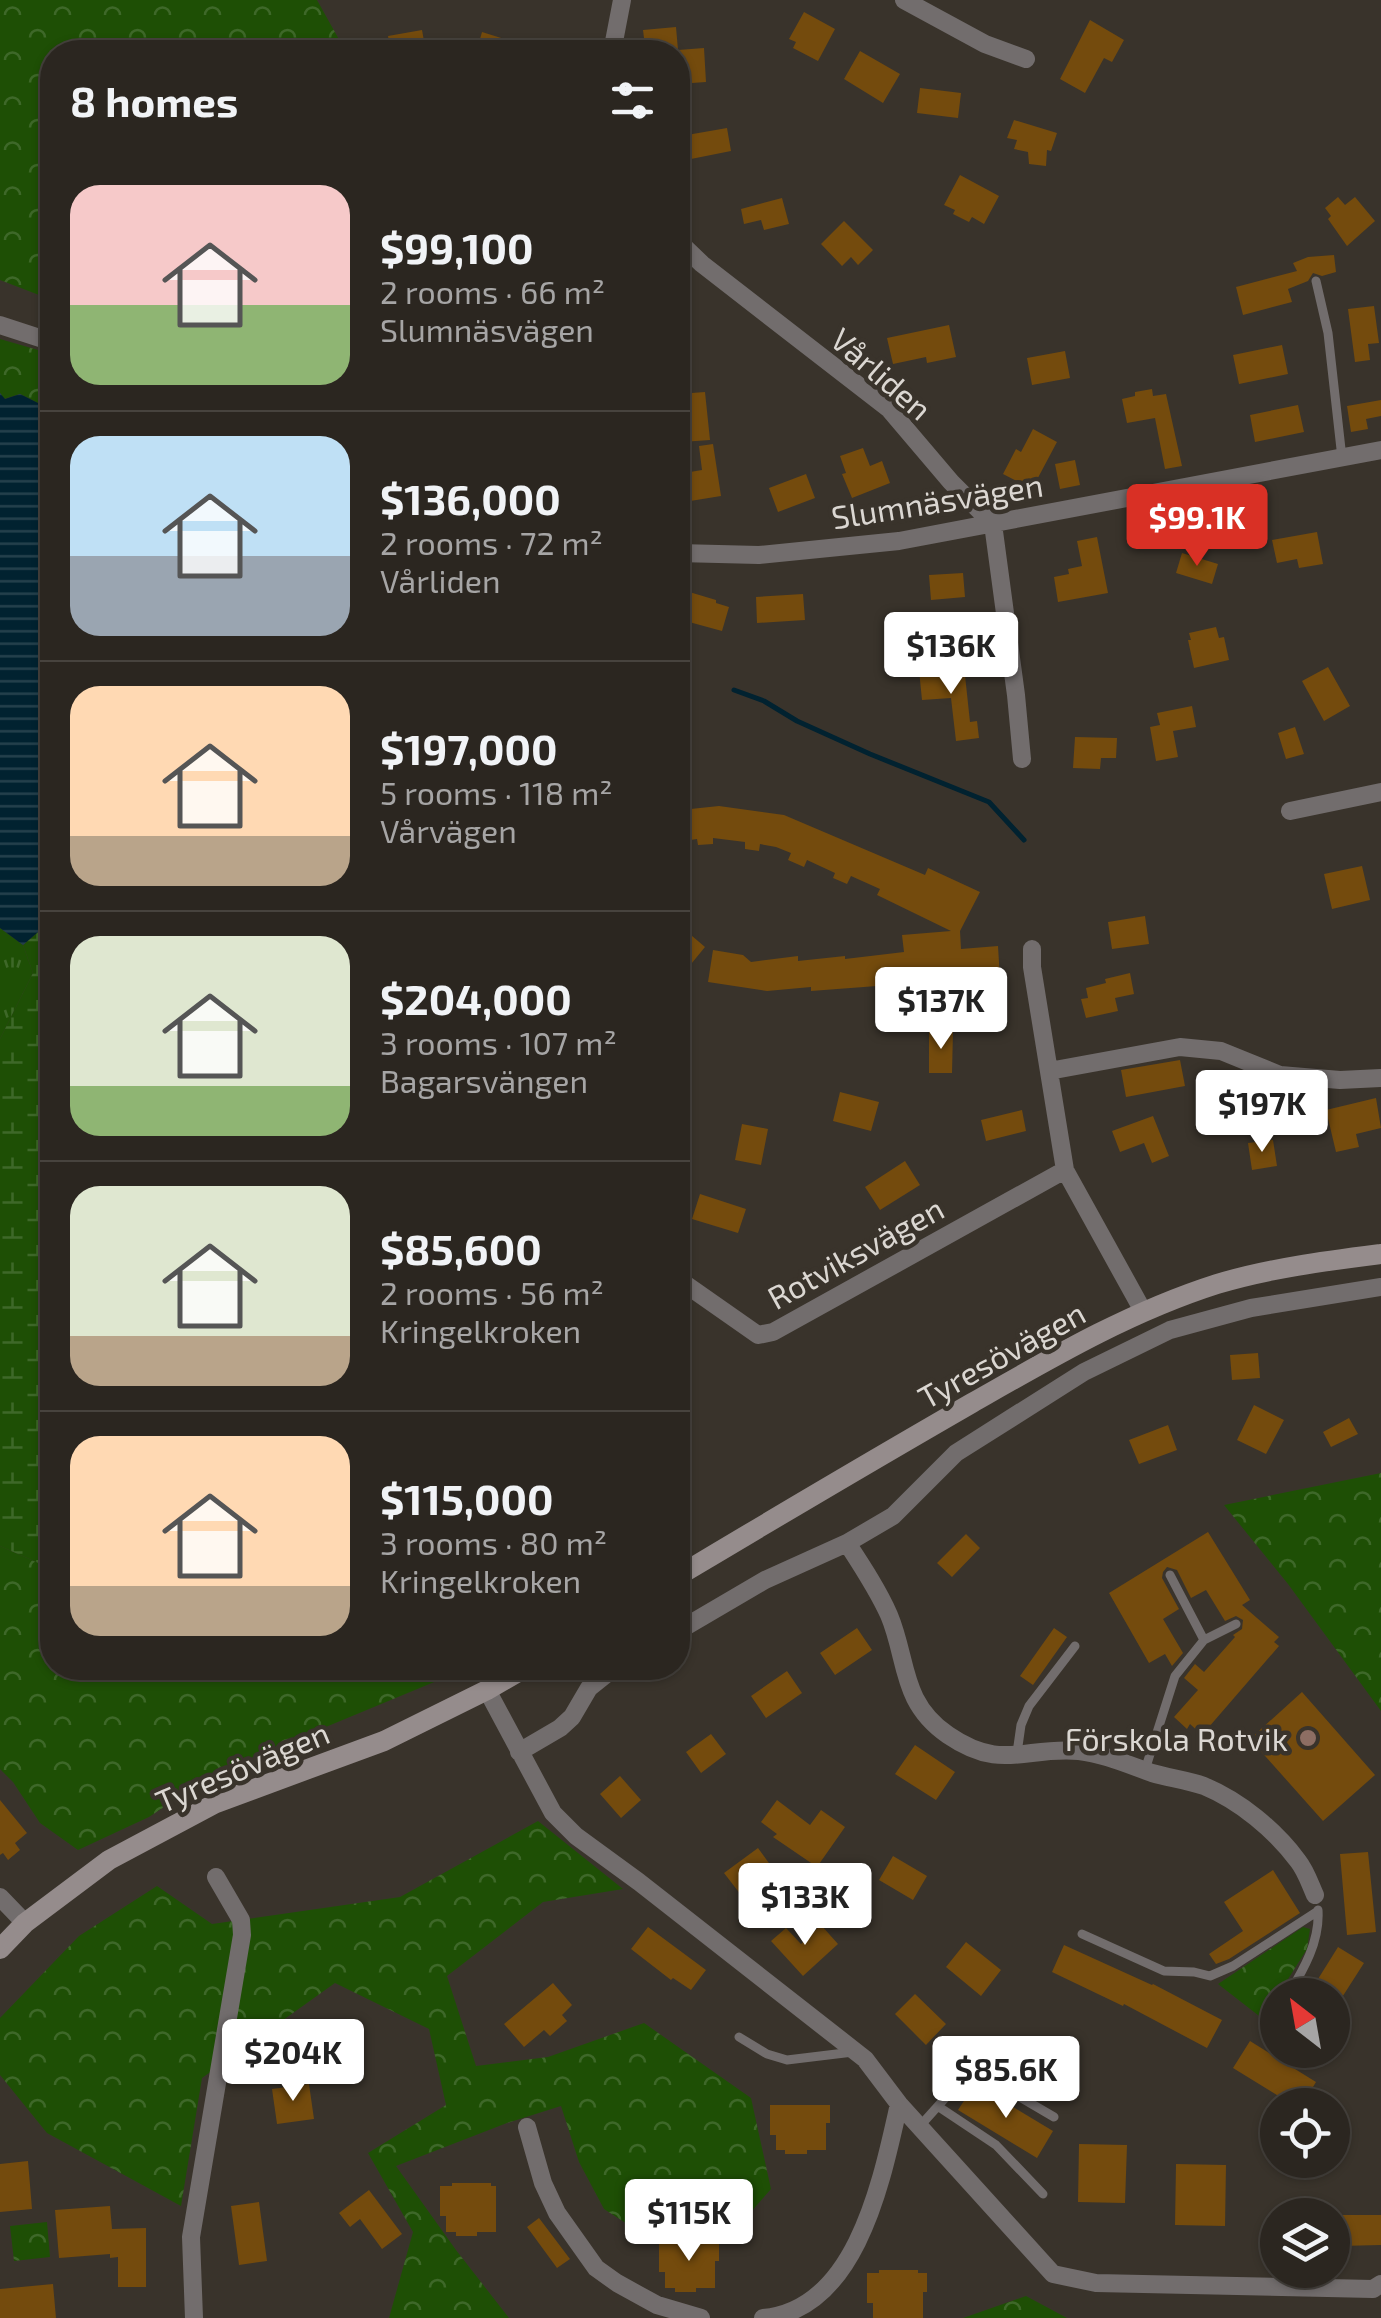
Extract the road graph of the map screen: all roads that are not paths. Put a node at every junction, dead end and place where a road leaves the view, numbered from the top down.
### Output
1 (622, 0) edge
2 (904, 0) edge
3 (614, 40) edge
4 (1026, 59) dead end
5 (690, 252) edge
6 (1316, 281) dead end
7 (0, 325) edge
8 (40, 338) edge
9 (1381, 450) edge
10 (1342, 458) junction
11 (993, 524) junction
12 (690, 553) edge
13 (1022, 760) dead end
14 (1381, 792) edge
15 (1290, 810) dead end
16 (1032, 949) dead end
17 (1049, 1071) junction
18 (1381, 1078) edge
19 (1065, 1170) junction
20 (1381, 1254) edge
21 (690, 1287) edge
22 (1381, 1287) edge
23 (1143, 1312) junction
24 (847, 1543) junction
25 (690, 1569) edge
26 (1170, 1575) dead end
27 (690, 1624) edge
28 (1236, 1624) dead end
29 (1204, 1640) junction
30 (1075, 1646) dead end
31 (504, 1680) edge
32 (599, 1680) edge
33 (487, 1690) junction
34 (519, 1752) junction
35 (1016, 1756) junction
36 (1145, 1770) junction
37 (216, 1878) dead end
38 (0, 1897) edge
39 (1316, 1903) junction
40 (26, 1923) junction
41 (1082, 1934) dead end
42 (0, 1949) edge
43 (1297, 1978) edge
44 (739, 2037) dead end
45 (856, 2051) junction
46 (898, 2104) junction
47 (939, 2107) junction
48 (1054, 2117) dead end
49 (920, 2126) junction
50 (527, 2127) dead end
51 (1043, 2194) dead end
52 (1381, 2284) edge
53 (194, 2318) edge
54 (701, 2318) edge
55 (763, 2318) edge

1 - 3 street
2 - 4 street
5 - 11 street, Vårliden
6 - 10 lane
7 - 8 street
9 - 10 street, Slumnäsvägen
10 - 11 street, Slumnäsvägen
11 - 12 street, Slumnäsvägen
11 - 13 street
14 - 15 street
16 - 17 street
17 - 18 street
17 - 19 street
19 - 21 street, Rotviksvägen
19 - 23 street
20 - 23 main road, Tyresövägen
22 - 24 street
23 - 25 main road, Tyresövägen
24 - 27 street
24 - 35 street
26 - 29 lane
28 - 29 lane
29 - 36 lane
30 - 35 lane
31 - 33 main road, Tyresövägen
32 - 34 street
33 - 34 street
33 - 40 main road, Tyresövägen
34 - 45 street
35 - 36 street
36 - 39 street
37 - 53 street
38 - 40 street
39 - 41 lane
39 - 43 lane
40 - 42 main road, Tyresövägen
44 - 45 lane
45 - 46 street
46 - 49 street
46 - 55 street
47 - 48 lane
47 - 49 lane
47 - 51 lane
49 - 52 street
50 - 54 street

